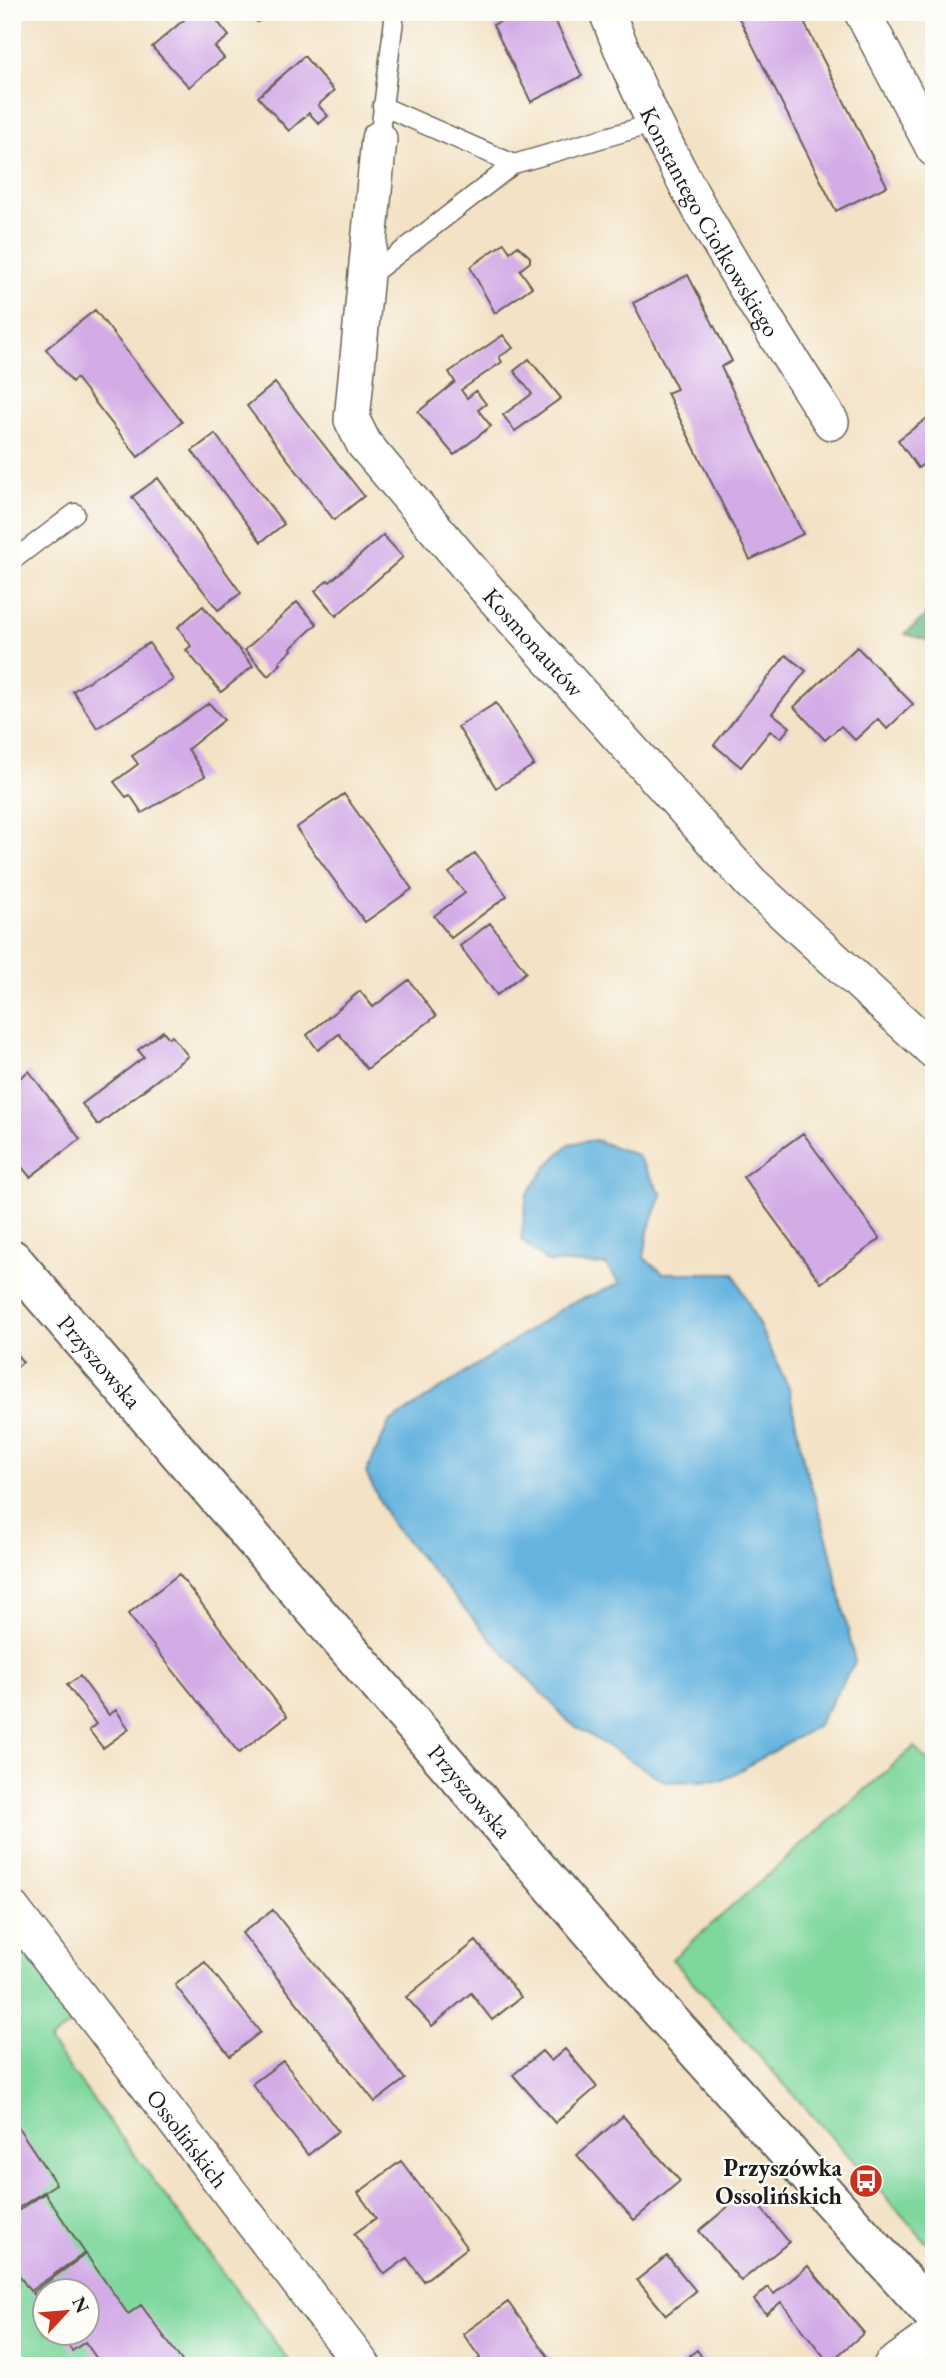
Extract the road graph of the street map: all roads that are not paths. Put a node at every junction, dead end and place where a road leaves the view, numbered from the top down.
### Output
1 (395, 12) edge
2 (607, 12) edge
3 (862, 12) edge
4 (381, 122) junction
5 (655, 123) junction
6 (934, 149) edge
7 (514, 164) junction
8 (366, 279) junction
9 (831, 422) dead end
10 (75, 513) dead end
11 (12, 561) edge
12 (934, 1051) edge
13 (12, 1259) edge
14 (12, 1910) edge
15 (934, 2315) edge
16 (934, 2335) edge
17 (363, 2366) edge
18 (891, 2366) edge

1 - 4 lane
2 - 5 street, Konstantego Ciołkowskiego
3 - 6 street
4 - 7 lane
4 - 8 street, Kosmonautów
5 - 7 lane
5 - 9 street, Konstantego Ciołkowskiego
7 - 8 lane
8 - 12 street, Kosmonautów
10 - 11 lane
13 - 15 street, Przyszowska
14 - 17 street, Ossolińskich
16 - 18 street

